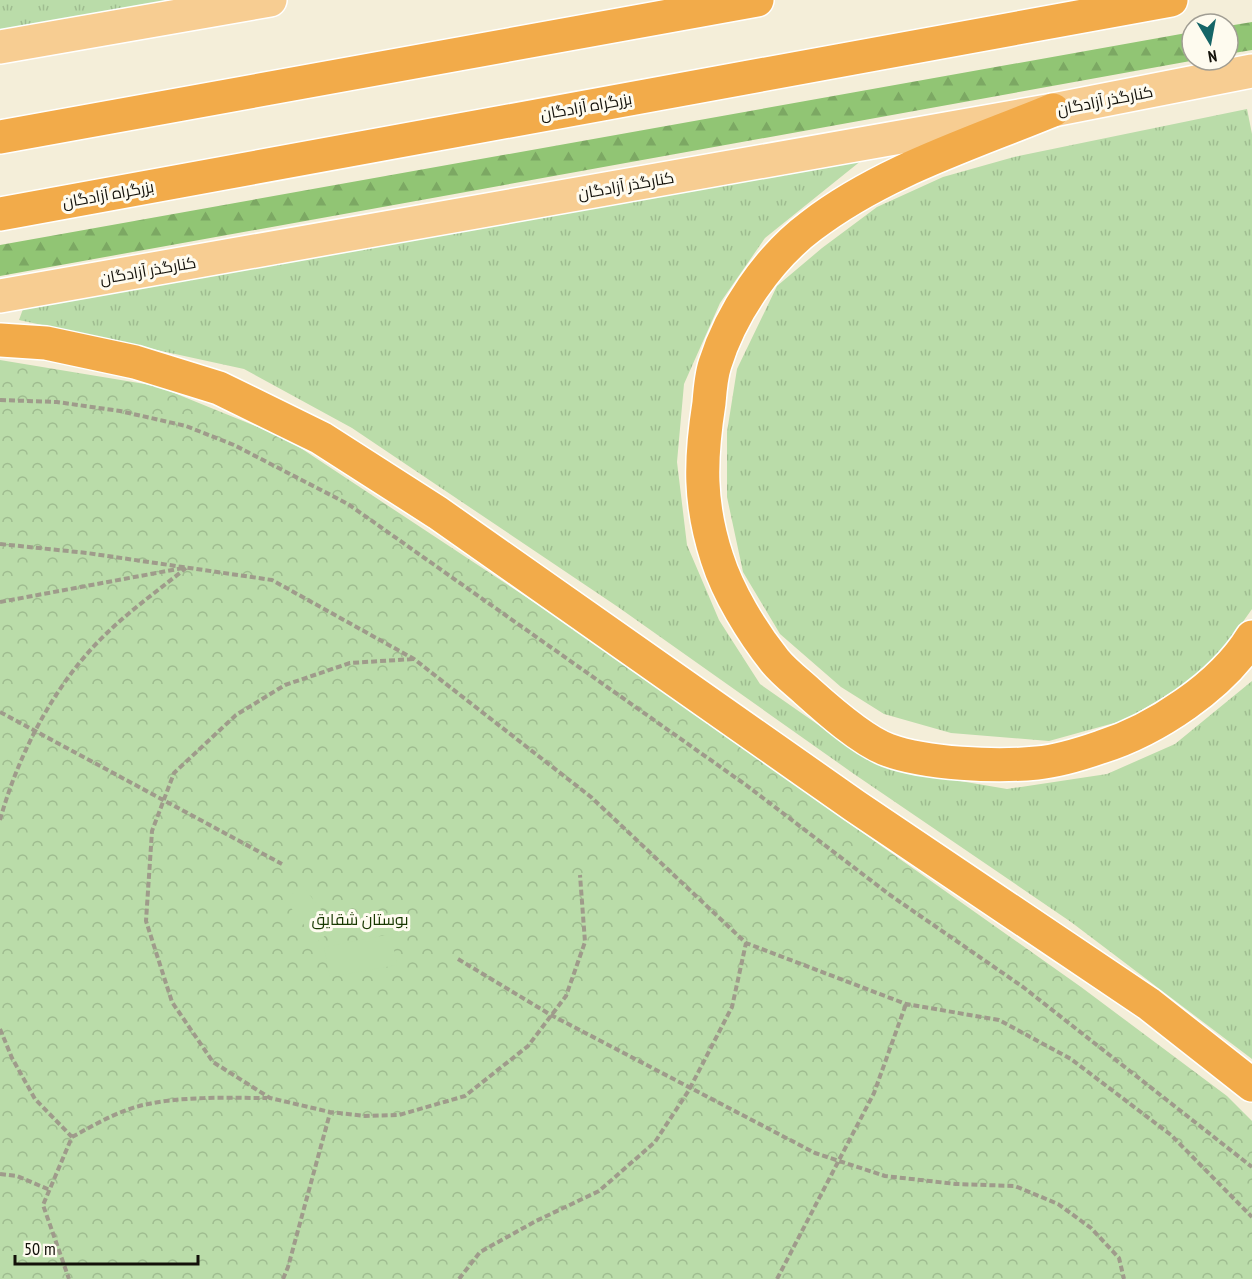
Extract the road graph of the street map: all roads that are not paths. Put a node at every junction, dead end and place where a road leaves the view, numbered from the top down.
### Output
1 (270, 0) edge
2 (757, 0) edge
3 (1171, 0) edge
4 (0, 47) edge
5 (1252, 71) edge
6 (1053, 110) junction
7 (0, 137) edge
8 (0, 214) edge
9 (0, 296) edge
10 (0, 340) edge
11 (1252, 637) edge
12 (1252, 1085) edge

1 - 4 main road
2 - 7 highway
3 - 8 highway, بزرگراه آزادگان
5 - 6 main road, کنارگذر آزادگان
6 - 9 main road, کنارگذر آزادگان
6 - 11 highway
10 - 12 highway

